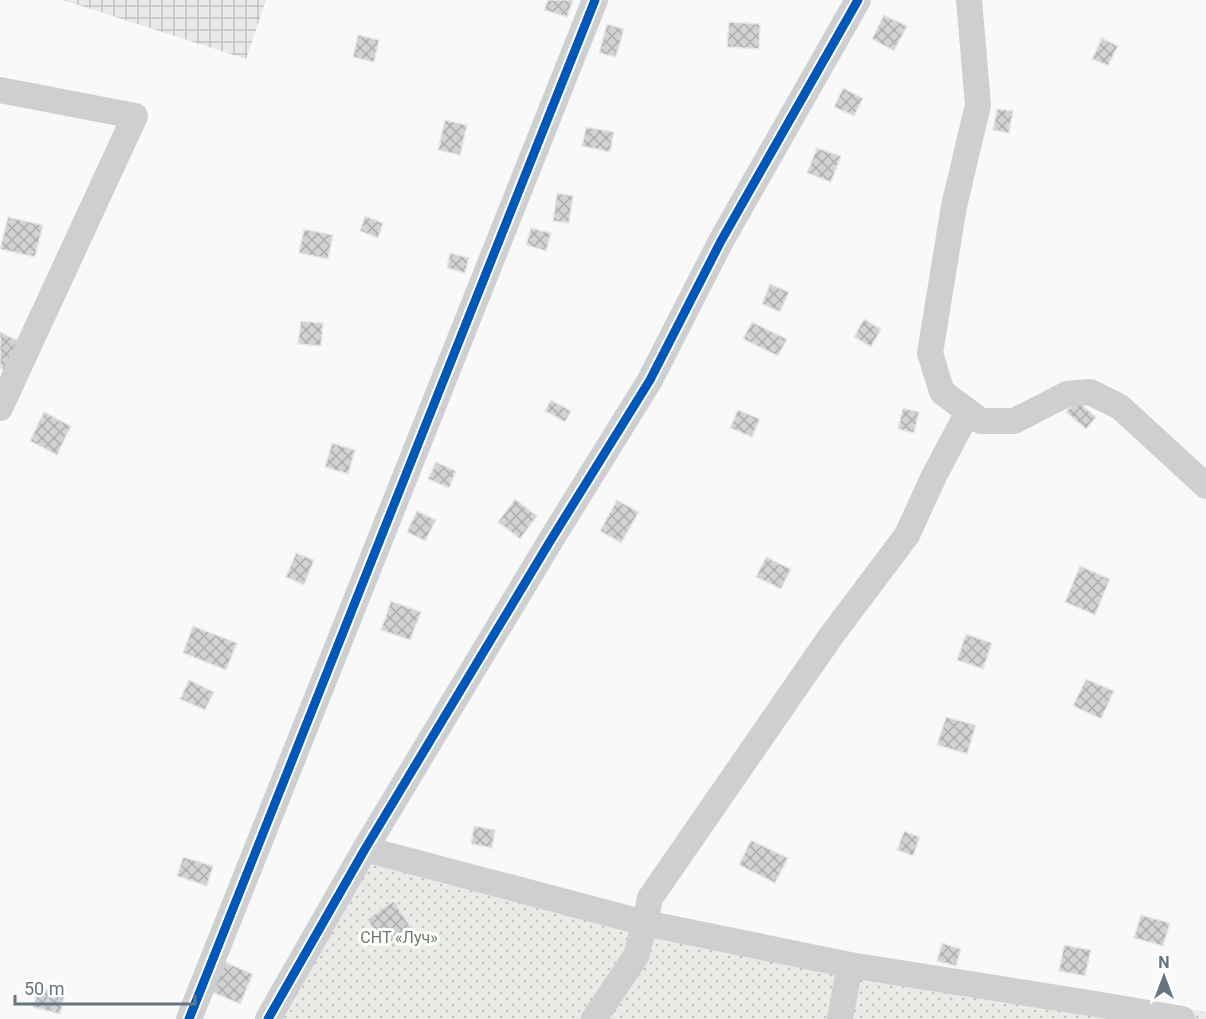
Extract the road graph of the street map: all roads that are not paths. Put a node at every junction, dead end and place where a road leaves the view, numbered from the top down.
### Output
1 (595, 0) edge
2 (858, 0) edge
3 (969, 0) edge
4 (0, 90) edge
5 (0, 408) edge
6 (968, 412) junction
7 (1206, 486) edge
8 (365, 849) junction
9 (645, 923) junction
10 (850, 965) junction
11 (1100, 1012) edge
12 (189, 1019) edge
13 (268, 1019) edge
14 (594, 1019) edge
15 (840, 1019) edge
16 (1182, 1019) edge

1 - 12 street
2 - 8 street
3 - 6 street
4 - 5 street
6 - 7 street
6 - 9 street
8 - 9 street
8 - 13 street
9 - 10 street
9 - 14 street
10 - 11 street
10 - 15 street
11 - 16 street

